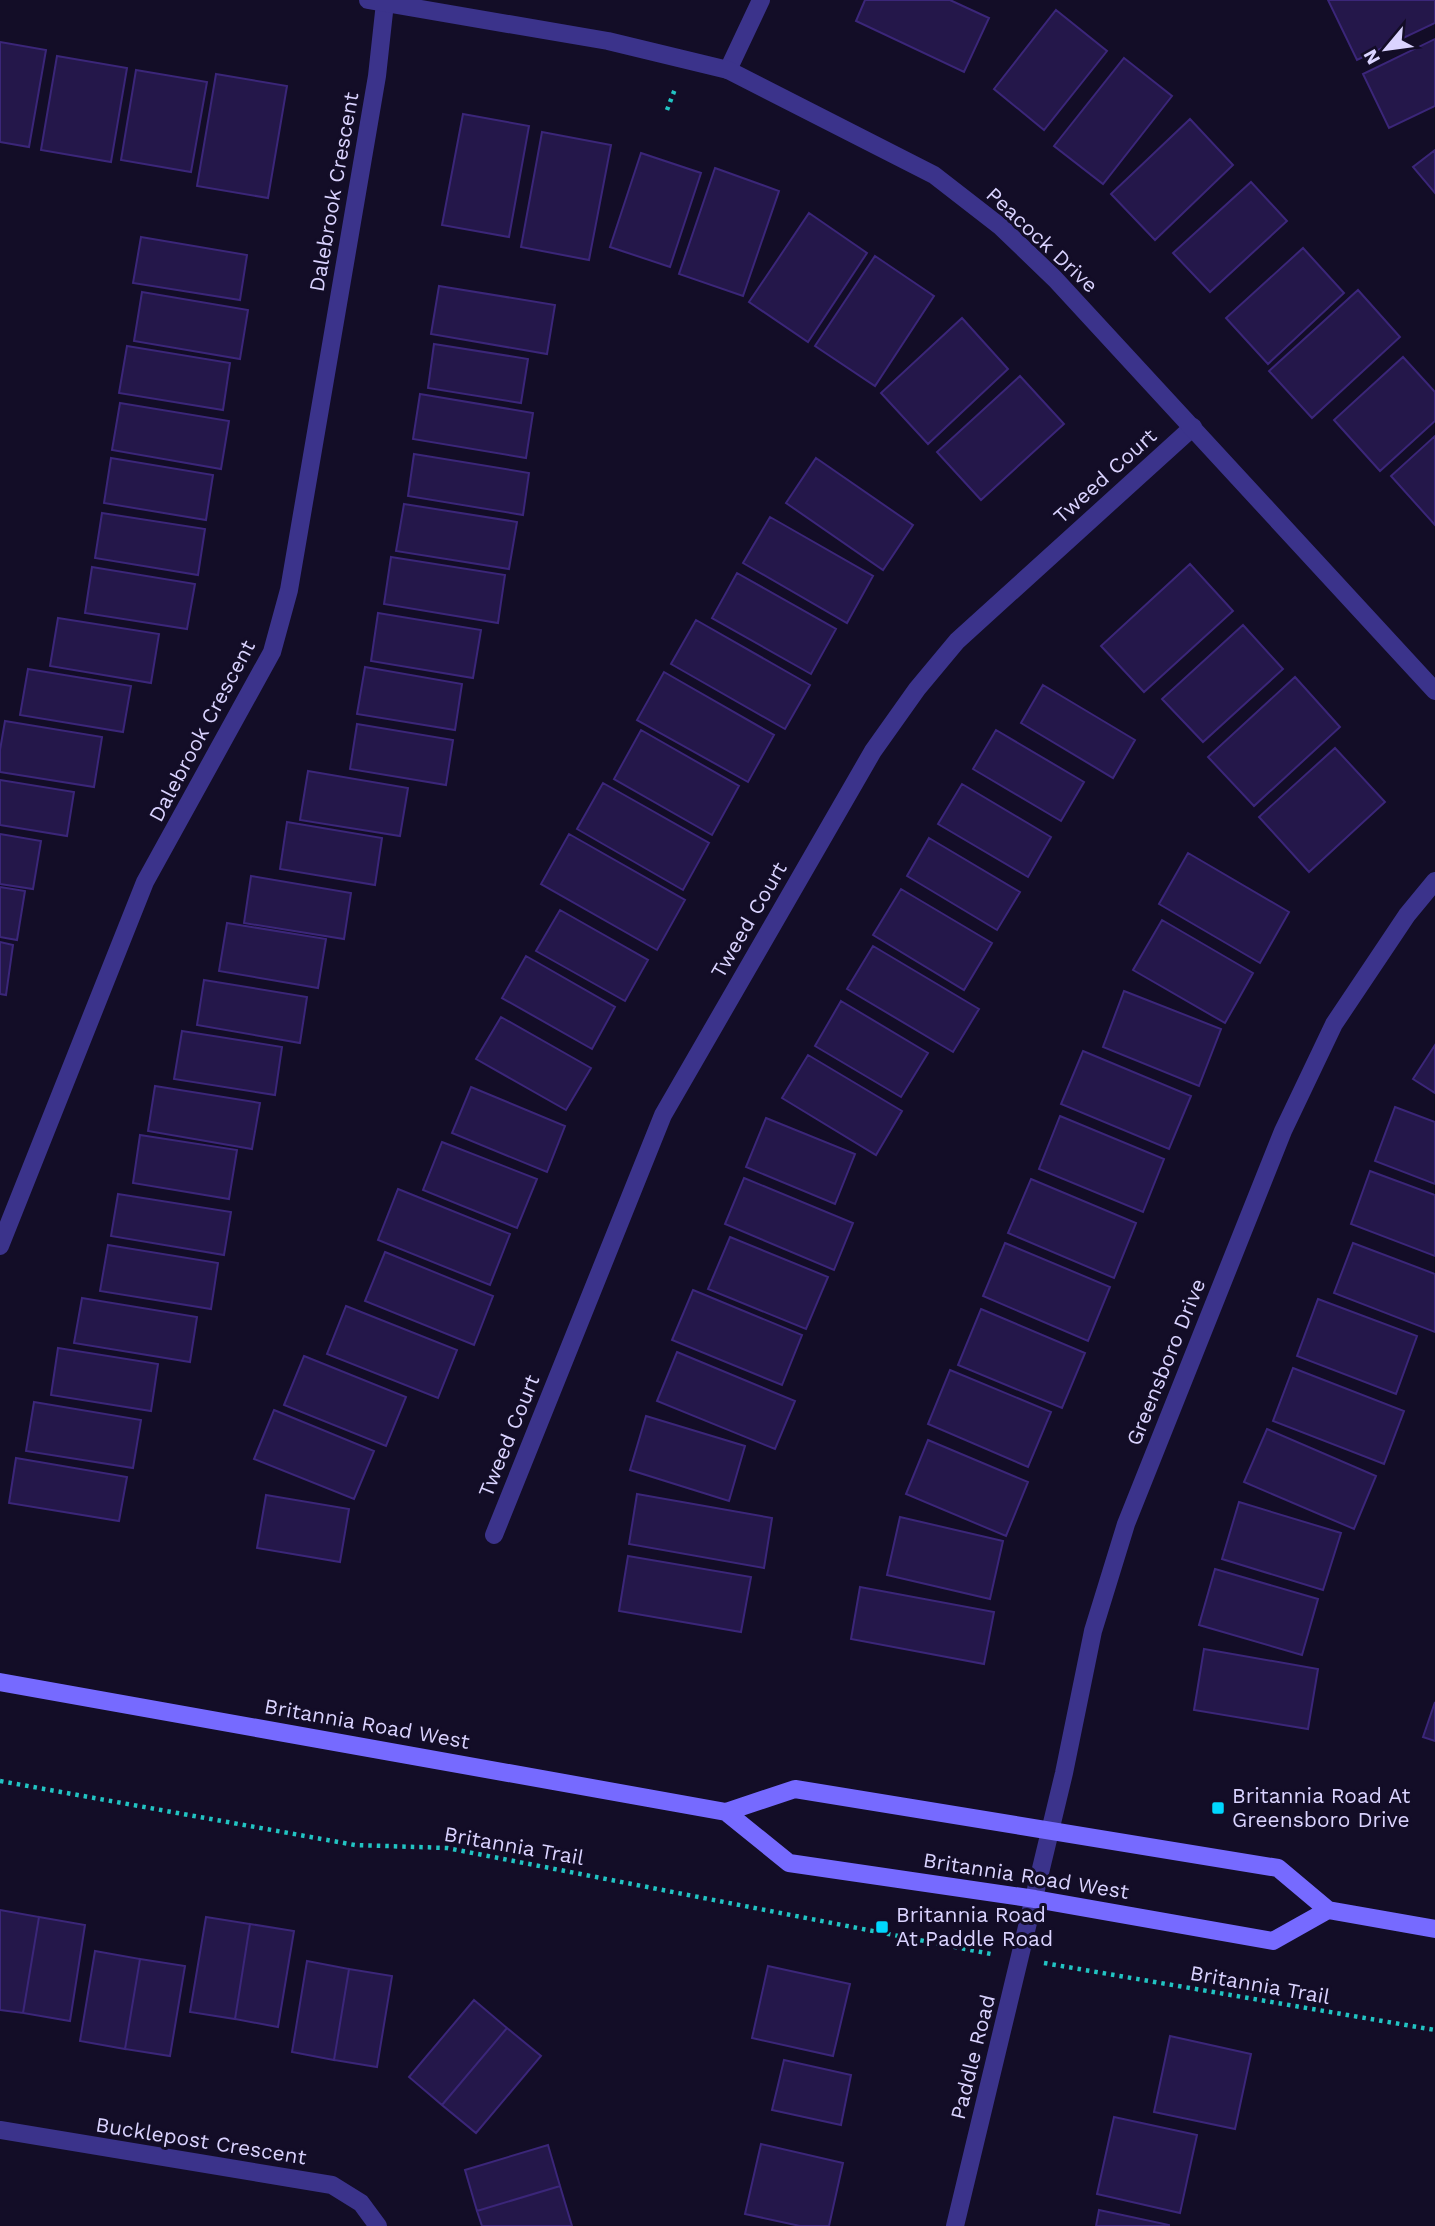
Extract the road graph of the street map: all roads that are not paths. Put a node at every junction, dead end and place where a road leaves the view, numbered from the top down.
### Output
1 (761, 0) edge
2 (377, 1) edge
3 (728, 70) junction
4 (1193, 427) junction
5 (1435, 691) edge
6 (1435, 881) edge
7 (0, 1246) edge
8 (494, 1535) dead end
9 (0, 1682) edge
10 (726, 1812) junction
11 (1051, 1831) junction
12 (1035, 1899) junction
13 (1328, 1910) junction
14 (1435, 1929) edge
15 (0, 2130) edge
16 (378, 2226) edge
17 (955, 2226) edge

1 - 3 street
2 - 3 street, Peacock Drive
2 - 7 street, Dalebrook Crescent
3 - 4 street, Peacock Drive
4 - 5 street, Peacock Drive
4 - 8 street, Tweed Court
6 - 11 street, Greensboro Drive
9 - 10 main road, Britannia Road West
10 - 11 main road, Britannia Road West
10 - 12 main road, Britannia Road West
11 - 12 street, Greensboro Drive
11 - 13 main road, Britannia Road West
12 - 13 main road, Britannia Road West
12 - 17 street, Paddle Road
13 - 14 main road, Britannia Road West
15 - 16 street, Bucklepost Crescent

